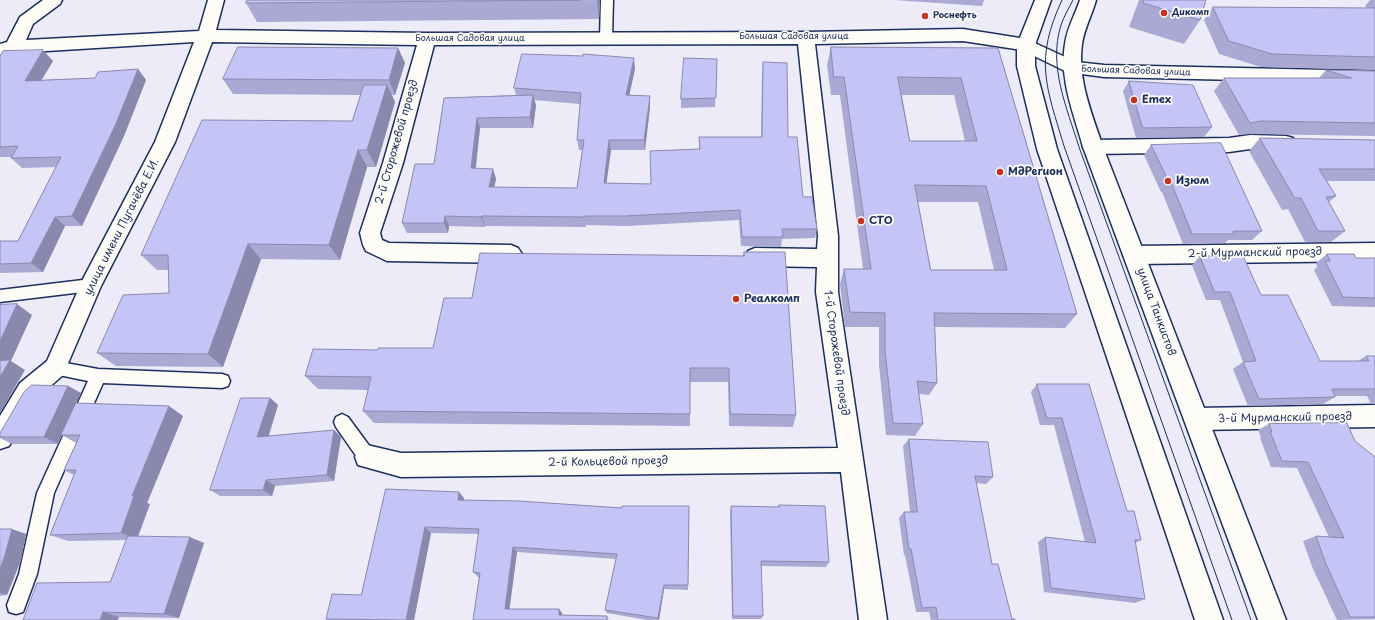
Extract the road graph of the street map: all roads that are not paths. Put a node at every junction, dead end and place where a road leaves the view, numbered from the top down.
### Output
1 (54, 0) edge
2 (216, 0) edge
3 (607, 0) edge
4 (1043, 0) edge
5 (1088, 0) edge
6 (206, 36) junction
7 (606, 38) junction
8 (806, 38) junction
9 (427, 39) junction
10 (1026, 45) junction
11 (7, 49) edge
12 (1073, 68) junction
13 (1375, 77) edge
14 (1305, 143) edge
15 (1093, 147) junction
16 (1375, 252) edge
17 (531, 254) edge
18 (1135, 255) junction
19 (738, 257) edge
20 (828, 258) junction
21 (91, 285) junction
22 (0, 296) edge
23 (55, 368) junction
24 (98, 376) junction
25 (222, 381) dead end
26 (1375, 416) edge
27 (1196, 419) junction
28 (342, 422) dead end
29 (0, 438) edge
30 (367, 457) joint
31 (851, 460) junction
32 (16, 605) dead end
33 (873, 620) edge
34 (1209, 620) edge
35 (1272, 620) edge

1 - 11 street
2 - 6 street, улица имени Пугачёва Е.И.
3 - 7 lane
4 - 10 street
5 - 12 street, улица Танкистов
6 - 9 street, Большая Садовая улица
6 - 11 street, Большая Садовая улица
6 - 21 street, улица имени Пугачёва Е.И.
7 - 8 street, Большая Садовая улица
7 - 9 street, Большая Садовая улица
8 - 10 street, Большая Садовая улица
8 - 20 street, 1-й Сторожевой проезд
9 - 17 street, 2-й Сторожевой проезд
10 - 12 street, Большая Садовая улица
10 - 34 street
12 - 13 street, Большая Садовая улица
12 - 15 street, улица Танкистов
14 - 15 street
15 - 18 street, улица Танкистов
16 - 18 street, 2-й Мурманский проезд
18 - 27 street, улица Танкистов
19 - 20 street
20 - 31 street, 1-й Сторожевой проезд
21 - 22 lane
21 - 23 street, улица имени Пугачёва Е.И.
23 - 24 lane
23 - 29 street, улица имени Пугачёва Е.И.
24 - 25 lane
24 - 32 lane
26 - 27 street, 3-й Мурманский проезд
27 - 35 street, улица Танкистов
28 - 30 lane
30 - 31 street, 2-й Кольцевой проезд
31 - 33 street, 1-й Сторожевой проезд

